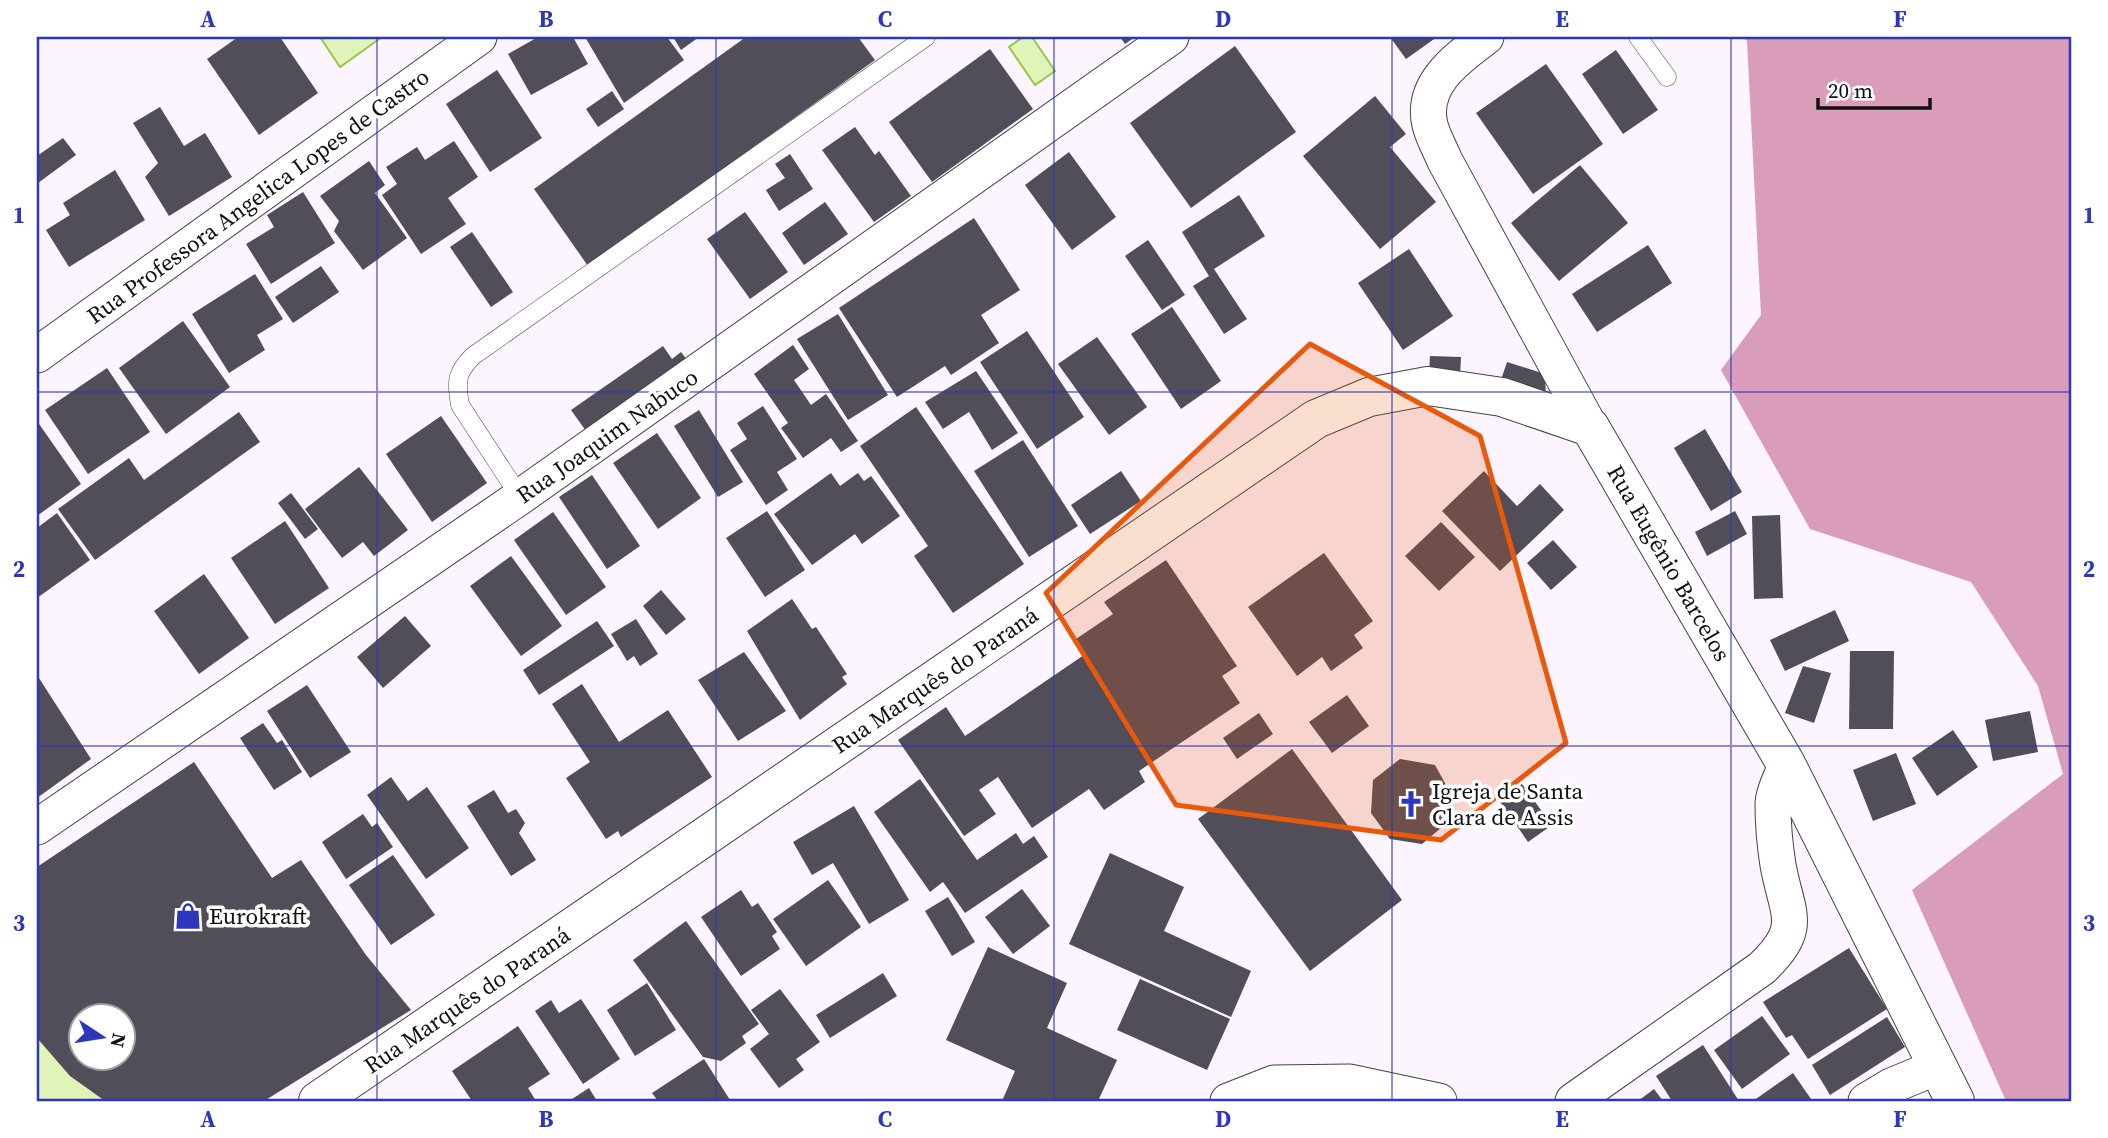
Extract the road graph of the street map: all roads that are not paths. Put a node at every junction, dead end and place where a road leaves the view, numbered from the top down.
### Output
1 (479, 37) edge
2 (926, 37) edge
3 (1171, 37) edge
4 (1486, 37) edge
5 (1638, 37) edge
6 (1667, 77) dead end
7 (37, 355) edge
8 (1590, 427) junction
9 (520, 498) junction
10 (1786, 764) junction
11 (37, 827) edge
12 (1937, 1068) junction
13 (318, 1101) edge
14 (1228, 1101) edge
15 (1439, 1101) edge
16 (1573, 1101) edge
17 (1866, 1101) edge
18 (1955, 1101) edge

1 - 7 street, Rua Professora Angelica Lopes de Castro
2 - 9 lane
3 - 9 street, Rua Joaquim Nabuco
4 - 8 street, Rua Eugênio Barcelos
5 - 6 lane
8 - 10 street, Rua Eugênio Barcelos
8 - 13 street, Rua Marquês do Paraná
9 - 11 street, Rua Joaquim Nabuco
10 - 12 street, Rua Eugênio Barcelos
10 - 16 street
12 - 17 street
12 - 18 street, Rua Eugênio Barcelos
14 - 15 street

